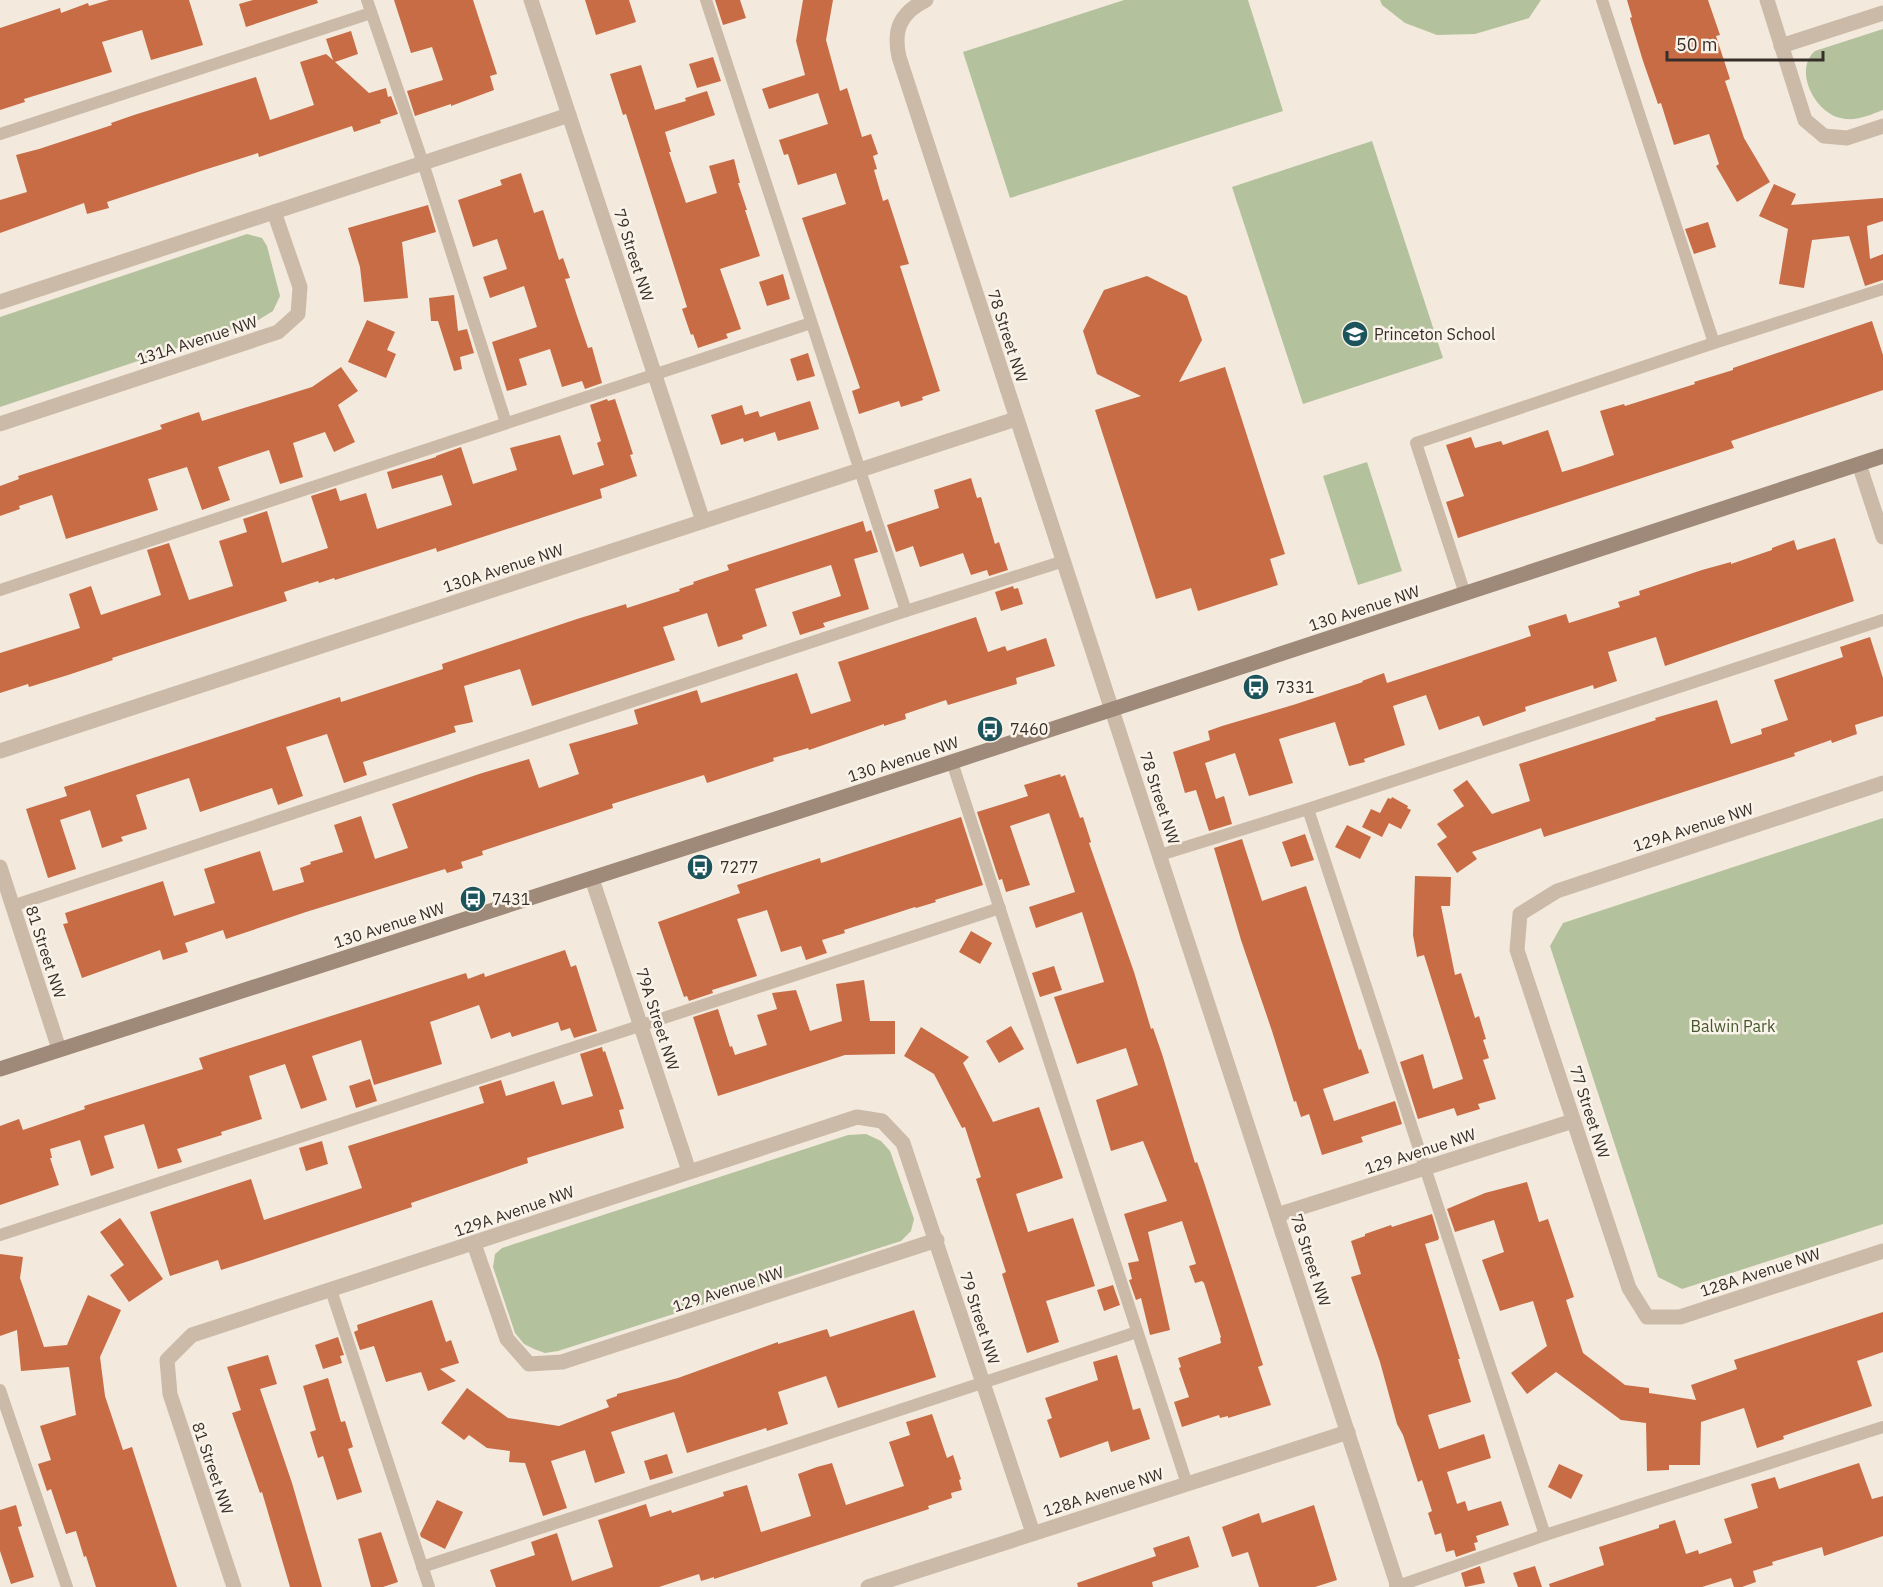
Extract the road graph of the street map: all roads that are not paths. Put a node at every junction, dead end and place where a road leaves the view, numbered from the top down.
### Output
1 (367, 0) edge
2 (531, 0) edge
3 (706, 0) edge
4 (926, 0) edge
5 (1602, 0) edge
6 (1767, 0) edge
7 (371, 13) junction
8 (1883, 13) edge
9 (1781, 46) junction
10 (569, 115) junction
11 (1883, 126) edge
12 (0, 134) edge
13 (423, 163) junction
14 (274, 212) junction
15 (1883, 289) edge
16 (0, 302) edge
17 (811, 323) junction
18 (1714, 343) junction
19 (654, 375) junction
20 (1016, 419) junction
21 (506, 423) junction
22 (0, 424) edge
23 (1883, 456) edge
24 (1859, 464) junction
25 (859, 470) junction
26 (703, 521) junction
27 (1883, 537) edge
28 (1064, 561) junction
29 (0, 590) edge
30 (1465, 594) junction
31 (906, 611) junction
32 (1883, 620) edge
33 (1112, 709) junction
34 (0, 751) edge
35 (952, 762) junction
36 (1883, 783) edge
37 (1308, 809) junction
38 (1160, 855) junction
39 (0, 867) edge
40 (592, 879) junction
41 (12, 906) junction
42 (1000, 908) junction
43 (1520, 914) joint
44 (641, 1024) junction
45 (58, 1049) junction
46 (0, 1068) edge
47 (882, 1121) joint
48 (1574, 1121) junction
49 (1424, 1168) junction
50 (689, 1171) junction
51 (1277, 1215) junction
52 (0, 1235) edge
53 (937, 1240) junction
54 (474, 1244) junction
55 (1883, 1251) edge
56 (331, 1290) junction
57 (1647, 1317) joint
58 (1137, 1332) junction
59 (167, 1360) joint
60 (982, 1383) junction
61 (0, 1390) edge
62 (1883, 1427) edge
63 (1348, 1432) junction
64 (1187, 1484) junction
65 (1034, 1533) junction
66 (1545, 1535) junction
67 (422, 1567) junction
68 (67, 1587) edge
69 (234, 1587) edge
70 (429, 1587) edge
71 (868, 1587) edge
72 (1397, 1587) edge

1 - 7 lane
2 - 10 street, 79 Street NW
3 - 17 lane
4 - 20 street, 78 Street NW
5 - 18 lane
6 - 9 street
7 - 12 lane
7 - 13 lane
8 - 9 street
9 - 11 street
10 - 13 street
10 - 19 street, 79 Street NW
13 - 14 street
13 - 21 lane
14 - 16 street
14 - 22 street, 131A Avenue NW
15 - 18 lane
17 - 19 lane
17 - 25 lane
18 - 30 lane
19 - 21 lane
19 - 26 street, 79 Street NW
20 - 25 street, 130A Avenue NW
20 - 28 street, 78 Street NW
21 - 29 lane
23 - 24 street, 130 Avenue NW
24 - 27 street
24 - 30 street, 130 Avenue NW
25 - 26 street, 130A Avenue NW
25 - 31 lane
26 - 34 street, 130A Avenue NW
28 - 31 lane
28 - 33 street, 78 Street NW
30 - 33 street, 130 Avenue NW
31 - 41 lane
32 - 37 lane
33 - 35 street, 130 Avenue NW
33 - 38 street, 78 Street NW
35 - 40 street, 130 Avenue NW
35 - 42 lane
36 - 43 street, 129A Avenue NW
37 - 38 lane
37 - 49 lane
38 - 51 street, 78 Street NW
39 - 41 street, 81 Street NW
40 - 44 street, 79A Street NW
40 - 45 street, 130 Avenue NW
41 - 45 street, 81 Street NW
42 - 44 lane
42 - 58 lane
43 - 48 street, 77 Street NW
44 - 50 street, 79A Street NW
44 - 52 lane
45 - 46 street, 130 Avenue NW
47 - 50 street, 129A Avenue NW
47 - 53 street, 79 Street NW
48 - 49 street, 129 Avenue NW
48 - 57 street, 77 Street NW
49 - 51 street, 129 Avenue NW
49 - 66 lane
50 - 54 street, 129A Avenue NW
51 - 63 street, 78 Street NW
53 - 54 street, 129 Avenue NW
53 - 60 street, 79 Street NW
54 - 56 street, 129A Avenue NW
55 - 57 street, 128A Avenue NW
56 - 59 street, 129A Avenue NW
56 - 67 lane
58 - 60 lane
58 - 64 lane
59 - 69 street, 81 Street NW
60 - 65 street, 79 Street NW
60 - 67 lane
61 - 68 lane
62 - 66 lane
63 - 64 street, 128A Avenue NW
63 - 72 street, 78 Street NW
64 - 65 street, 128A Avenue NW
65 - 71 street, 128A Avenue NW
66 - 72 lane
67 - 70 lane

